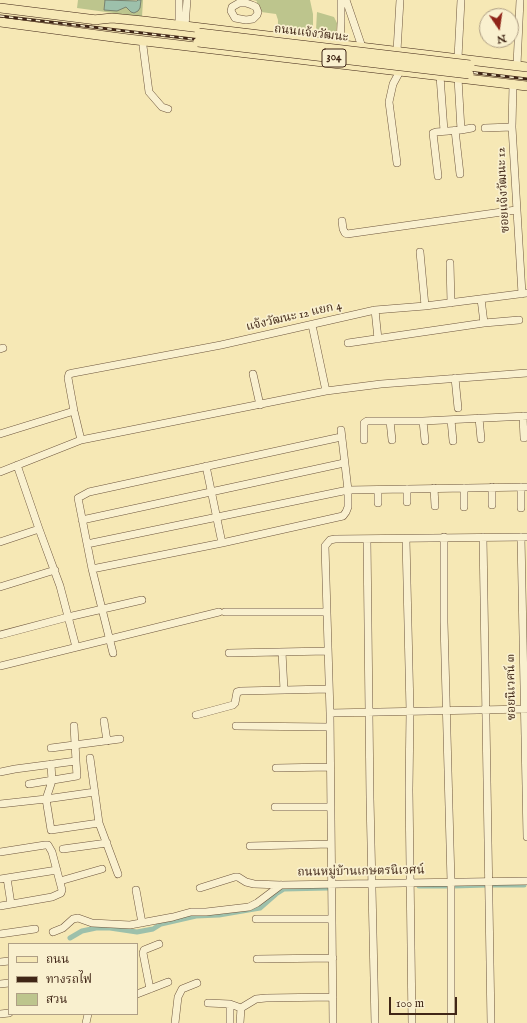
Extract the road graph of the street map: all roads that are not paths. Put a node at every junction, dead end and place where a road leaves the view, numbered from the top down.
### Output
1 (179, 0) edge
2 (187, 0) edge
3 (341, 0) edge
4 (346, 0) edge
5 (400, 0) edge
6 (461, 0) edge
7 (520, 0) edge
8 (0, 8) edge
9 (92, 20) junction
10 (0, 22) edge
11 (182, 25) junction
12 (93, 33) junction
13 (199, 38) junction
14 (143, 41) junction
15 (317, 41) junction
16 (340, 44) junction
17 (362, 47) junction
18 (372, 48) junction
19 (397, 51) junction
20 (458, 58) junction
21 (313, 61) junction
22 (338, 64) junction
23 (517, 65) junction
24 (527, 66) edge
25 (371, 68) junction
26 (470, 70) junction
27 (400, 71) junction
28 (527, 72) edge
29 (440, 76) junction
30 (458, 78) junction
31 (527, 81) edge
32 (513, 84) junction
33 (527, 86) edge
34 (168, 109) dead end
35 (512, 127) junction
36 (472, 128) dead end
37 (485, 128) dead end
38 (458, 130) junction
39 (444, 131) junction
40 (396, 163) dead end
41 (460, 174) dead end
42 (438, 176) dead end
43 (516, 210) junction
44 (342, 220) dead end
45 (420, 252) dead end
46 (450, 263) dead end
47 (524, 294) edge
48 (481, 299) junction
49 (451, 303) junction
50 (425, 306) junction
51 (374, 310) junction
52 (519, 320) dead end
53 (484, 323) junction
54 (312, 325) junction
55 (378, 339) junction
56 (348, 343) dead end
57 (527, 372) edge
58 (253, 374) dead end
59 (455, 378) junction
60 (326, 391) junction
61 (260, 405) junction
62 (458, 408) dead end
63 (74, 411) junction
64 (525, 416) edge
65 (479, 418) junction
66 (451, 420) junction
67 (390, 421) junction
68 (423, 421) junction
69 (0, 434) edge
70 (524, 438) dead end
71 (481, 439) dead end
72 (81, 440) junction
73 (364, 440) dead end
74 (392, 440) dead end
75 (425, 441) dead end
76 (453, 441) dead end
77 (344, 463) junction
78 (17, 465) junction
79 (206, 466) junction
80 (0, 472) edge
81 (492, 487) junction
82 (524, 487) edge
83 (434, 488) junction
84 (464, 488) junction
85 (407, 489) junction
86 (348, 490) junction
87 (378, 490) junction
88 (211, 491) junction
89 (407, 502) dead end
90 (378, 504) dead end
91 (492, 505) dead end
92 (435, 506) dead end
93 (464, 507) dead end
94 (521, 508) dead end
95 (216, 517) junction
96 (82, 520) junction
97 (39, 529) junction
98 (483, 537) junction
99 (524, 537) edge
100 (444, 538) junction
101 (367, 539) junction
102 (406, 539) junction
103 (0, 542) edge
104 (87, 544) junction
105 (222, 544) junction
106 (92, 569) junction
107 (55, 570) junction
108 (0, 587) edge
109 (142, 600) dead end
110 (103, 609) junction
111 (326, 612) junction
112 (68, 616) junction
113 (0, 635) edge
114 (109, 639) junction
115 (76, 648) junction
116 (328, 651) junction
117 (282, 652) junction
118 (113, 653) dead end
119 (229, 653) dead end
120 (0, 666) edge
121 (329, 689) junction
122 (284, 690) junction
123 (525, 709) edge
124 (447, 710) junction
125 (486, 710) junction
126 (370, 711) junction
127 (410, 712) junction
128 (330, 713) junction
129 (196, 714) dead end
130 (104, 721) dead end
131 (74, 726) dead end
132 (236, 726) dead end
133 (329, 727) junction
134 (120, 739) dead end
135 (107, 741) junction
136 (75, 746) junction
137 (51, 748) dead end
138 (90, 758) dead end
139 (76, 761) junction
140 (51, 764) junction
141 (330, 767) junction
142 (276, 768) dead end
143 (0, 772) edge
144 (52, 781) junction
145 (29, 784) dead end
146 (95, 792) junction
147 (46, 799) junction
148 (0, 804) edge
149 (275, 807) dead end
150 (330, 807) junction
151 (99, 823) junction
152 (527, 837) edge
153 (107, 843) junction
154 (331, 844) junction
155 (250, 846) dead end
156 (63, 849) dead end
157 (0, 852) edge
158 (102, 869) dead end
159 (57, 870) junction
160 (118, 874) dead end
161 (3, 878) edge
162 (60, 881) junction
163 (489, 881) junction
164 (527, 881) edge
165 (410, 882) junction
166 (451, 882) junction
167 (372, 883) junction
168 (332, 884) junction
169 (281, 885) junction
170 (200, 888) dead end
171 (136, 890) dead end
172 (11, 904) junction
173 (0, 906) edge
174 (256, 919) dead end
175 (332, 919) junction
176 (142, 923) junction
177 (35, 929) dead end
178 (53, 932) dead end
179 (0, 934) edge
180 (159, 944) dead end
181 (332, 958) junction
182 (258, 959) dead end
183 (168, 982) dead end
184 (197, 983) dead end
185 (150, 989) junction
186 (138, 994) edge
187 (333, 996) junction
188 (208, 1003) dead end
189 (230, 1004) junction
190 (241, 1008) junction
191 (175, 1023) edge
192 (230, 1023) edge
193 (240, 1023) edge
194 (333, 1023) edge
195 (375, 1023) edge
196 (412, 1023) edge
197 (451, 1023) edge
198 (491, 1023) edge

1 - 11 street
2 - 11 street
3 - 16 street
4 - 17 street
5 - 19 street
6 - 20 street
7 - 23 street
8 - 9 main road, ถนนแจ้งวัฒนะ / 304
9 - 11 main road, ถนนแจ้งวัฒนะ / 304
9 - 13 main road, ถนนแจ้งวัฒนะ / 304
10 - 12 main road, ถนนแจ้งวัฒนะ / 304
11 - 15 main road, ถนนแจ้งวัฒนะ / 304
12 - 13 main road, ถนนแจ้งวัฒนะ / 304
12 - 14 main road, ถนนแจ้งวัฒนะ / 304
13 - 26 main road, ถนนแจ้งวัฒนะ / 304, bridge
14 - 21 main road, ถนนแจ้งวัฒนะ / 304
14 - 34 street
15 - 16 main road, ถนนแจ้งวัฒนะ / 304
15 - 21 main road
16 - 17 main road, ถนนแจ้งวัฒนะ / 304
16 - 22 main road
17 - 18 main road, ถนนแจ้งวัฒนะ / 304
18 - 19 main road, ถนนแจ้งวัฒนะ / 304
18 - 25 main road
19 - 20 main road, ถนนแจ้งวัฒนะ / 304
20 - 23 main road, ถนนแจ้งวัฒนะ / 304
21 - 22 main road, ถนนแจ้งวัฒนะ / 304
22 - 25 main road, ถนนแจ้งวัฒนะ / 304
23 - 24 main road, ถนนแจ้งวัฒนะ / 304
25 - 27 main road, ถนนแจ้งวัฒนะ / 304
26 - 28 main road, ถนนแจ้งวัฒนะ / 304
26 - 31 main road, ถนนแจ้งวัฒนะ / 304
27 - 29 main road, ถนนแจ้งวัฒนะ / 304
27 - 40 street
29 - 30 main road, ถนนแจ้งวัฒนะ / 304
29 - 39 street
30 - 32 main road, ถนนแจ้งวัฒนะ / 304
30 - 38 street
32 - 33 main road, ถนนแจ้งวัฒนะ / 304
32 - 35 street, ซอยแจ้งวัฒนะ 12
35 - 37 street
35 - 43 street, ซอยแจ้งวัฒนะ 12
36 - 38 street
38 - 39 street
38 - 41 street
39 - 42 street
43 - 44 street
43 - 47 street, ซอยแจ้งวัฒนะ 12
45 - 50 street
46 - 49 street
47 - 48 street, แจ้งวัฒนะ 12 แยก 4
48 - 49 street, แจ้งวัฒนะ 12 แยก 4
48 - 53 street
49 - 50 street, แจ้งวัฒนะ 12 แยก 4
50 - 51 street, แจ้งวัฒนะ 12 แยก 4
51 - 54 street, แจ้งวัฒนะ 12 แยก 4
51 - 55 street
52 - 53 street
53 - 55 street
54 - 60 street
54 - 63 street, แจ้งวัฒนะ 12 แยก 4
55 - 56 street
57 - 59 street
58 - 61 street
59 - 60 street
59 - 62 street
60 - 61 street
61 - 72 street
63 - 69 street
63 - 72 street
64 - 65 street
64 - 70 street
65 - 66 street
65 - 71 street
66 - 68 street
66 - 76 street
67 - 68 street
67 - 73 street
67 - 74 street
68 - 75 street
72 - 78 street
77 - 79 street
77 - 86 street
77 - 88 street
78 - 80 street
78 - 97 street
79 - 88 street
79 - 96 street
81 - 82 street
81 - 84 street
81 - 91 street
82 - 94 street
83 - 84 street
83 - 85 street
83 - 92 street
84 - 93 street
85 - 87 street
85 - 89 street
86 - 87 street
86 - 95 street
86 - 105 street
87 - 90 street
88 - 95 street
88 - 96 street
95 - 104 street
95 - 105 street
96 - 104 street
97 - 103 street
97 - 107 street
98 - 99 street
98 - 100 street
98 - 125 street
99 - 123 street, ซอยนิเวศน์ ๓
100 - 102 street
100 - 124 street
101 - 102 street
101 - 111 street
101 - 126 street
102 - 127 street
104 - 106 street
105 - 106 street
106 - 110 street
107 - 108 street
107 - 112 street
109 - 110 street
110 - 112 street
110 - 114 street
111 - 114 street
111 - 116 street
112 - 113 street
112 - 115 street
114 - 115 street
114 - 118 street
115 - 120 street
116 - 117 street
116 - 121 street
117 - 119 street
117 - 122 street
121 - 122 street
121 - 128 street
122 - 129 street
123 - 125 street
123 - 152 street, ซอยนิเวศน์ ๓
124 - 125 street
124 - 127 street
124 - 166 street
125 - 163 street
126 - 127 street
126 - 128 street
126 - 167 street
127 - 165 street
128 - 133 street
130 - 135 street
131 - 136 street
132 - 133 street
133 - 141 street
134 - 135 street
135 - 136 street
136 - 137 street
136 - 139 street
138 - 146 street
139 - 140 street
139 - 144 street
140 - 143 street
140 - 144 street
141 - 142 street
141 - 150 street
144 - 145 street
144 - 147 street
146 - 147 street
146 - 151 street
147 - 148 street
147 - 151 street
149 - 150 street
150 - 154 street
151 - 153 street
153 - 156 street
153 - 160 street
154 - 155 street
154 - 168 street
157 - 159 street
158 - 162 street
159 - 161 street
159 - 162 street
161 - 172 street
162 - 172 street
163 - 164 street, ถนนหมู่บ้านเกษตรนิเวศน์
163 - 166 street, ถนนหมู่บ้านเกษตรนิเวศน์
163 - 198 street
165 - 166 street, ถนนหมู่บ้านเกษตรนิเวศน์
165 - 167 street, ถนนหมู่บ้านเกษตรนิเวศน์
165 - 196 street
166 - 197 street
167 - 168 street, ถนนหมู่บ้านเกษตรนิเวศน์
167 - 195 street
168 - 169 street, ถนนหมู่บ้านเกษตรนิเวศน์
168 - 175 street
169 - 170 street, ถนนหมู่บ้านเกษตรนิเวศน์
169 - 176 street
171 - 176 street
172 - 173 street
174 - 175 street
175 - 181 street
176 - 178 street
177 - 179 street
180 - 185 street
181 - 182 street
181 - 187 street
183 - 185 street
184 - 191 street
185 - 186 street
187 - 190 street
187 - 194 street
188 - 189 street
189 - 190 street
189 - 192 street
190 - 193 street

